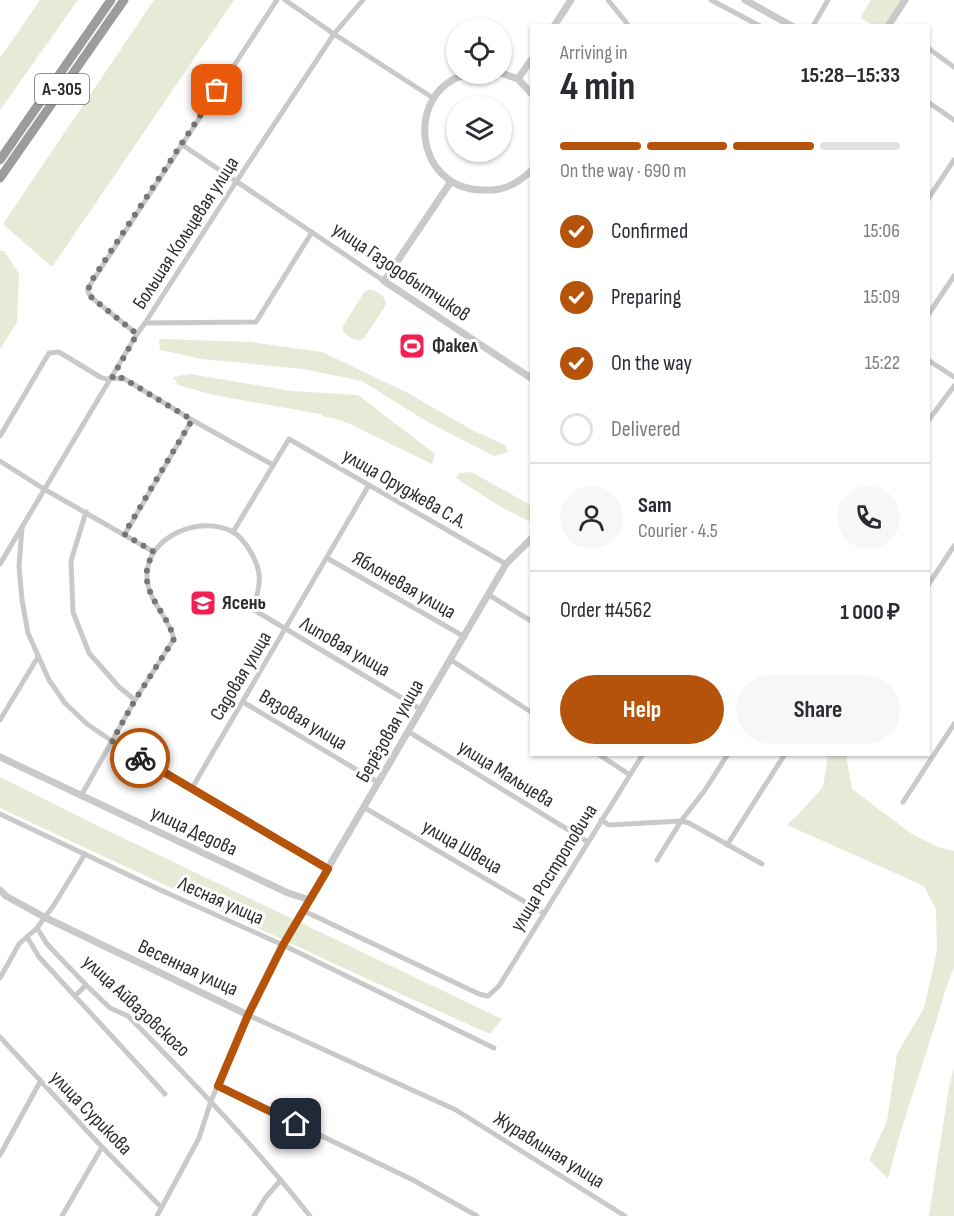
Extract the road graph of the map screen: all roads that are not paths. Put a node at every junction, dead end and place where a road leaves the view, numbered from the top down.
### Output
1 (111, 0) edge
2 (124, 0) edge
3 (277, 0) edge
4 (285, 0) edge
5 (363, 0) edge
6 (571, 0) edge
7 (608, 0) edge
8 (711, 0) edge
9 (745, 0) edge
10 (828, 0) edge
11 (905, 0) edge
12 (890, 23) edge
13 (555, 24) edge
14 (627, 24) edge
15 (756, 24) edge
16 (788, 24) edge
17 (814, 24) edge
18 (334, 34) junction
19 (930, 49) edge
20 (530, 61) edge
21 (954, 67) edge
22 (512, 77) edge
23 (518, 79) junction
24 (447, 84) edge
25 (530, 92) edge
26 (433, 98) junction
27 (930, 103) edge
28 (954, 120) edge
29 (181, 144) junction
30 (0, 160) edge
31 (954, 160) edge
32 (530, 172) edge
33 (0, 178) edge
34 (236, 182) junction
35 (450, 183) junction
36 (930, 196) edge
37 (312, 232) junction
38 (954, 276) edge
39 (384, 281) junction
40 (930, 312) edge
41 (146, 323) junction
42 (137, 334) junction
43 (930, 361) edge
44 (530, 377) edge
45 (954, 377) edge
46 (112, 378) junction
47 (954, 386) edge
48 (930, 418) edge
49 (192, 420) junction
50 (0, 436) edge
51 (0, 461) edge
52 (273, 465) junction
53 (369, 485) junction
54 (44, 489) junction
55 (86, 512) junction
56 (22, 527) junction
57 (233, 532) junction
58 (124, 534) junction
59 (530, 540) edge
60 (954, 546) edge
61 (154, 552) junction
62 (327, 558) junction
63 (0, 564) edge
64 (506, 564) junction
65 (930, 582) edge
66 (489, 595) junction
67 (530, 620) edge
68 (286, 630) junction
69 (465, 637) junction
70 (38, 657) junction
71 (451, 660) junction
72 (135, 700) junction
73 (243, 702) junction
74 (422, 710) junction
75 (530, 711) edge
76 (0, 720) edge
77 (954, 724) edge
78 (409, 732) junction
79 (112, 741) junction
80 (601, 756) edge
81 (642, 756) edge
82 (727, 756) edge
83 (784, 756) edge
84 (0, 757) edge
85 (630, 775) junction
86 (379, 783) junction
87 (192, 788) junction
88 (81, 796) junction
89 (903, 802) dead end
90 (365, 808) junction
91 (0, 814) edge
92 (601, 820) junction
93 (681, 821) junction
94 (588, 842) junction
95 (727, 845) junction
96 (85, 854) junction
97 (657, 860) dead end
98 (762, 864) dead end
99 (328, 869) junction
100 (0, 890) edge
101 (310, 900) junction
102 (304, 911) junction
103 (544, 913) junction
104 (44, 917) junction
105 (37, 928) junction
106 (27, 937) junction
107 (283, 945) junction
108 (0, 978) edge
109 (86, 985) junction
110 (75, 996) junction
111 (248, 1015) junction
112 (0, 1037) edge
113 (494, 1048) dead end
114 (40, 1082) junction
115 (218, 1086) junction
116 (165, 1094) dead end
117 (211, 1101) junction
118 (456, 1110) joint
119 (102, 1147) junction
120 (0, 1155) edge
121 (281, 1180) junction
122 (161, 1207) junction
123 (62, 1216) edge
124 (157, 1216) edge
125 (254, 1216) edge
126 (310, 1216) edge
127 (477, 1216) edge
128 (625, 1216) edge

1 - 30 highway, А-305
2 - 33 highway, А-305
3 - 29 street
4 - 18 street
5 - 18 street, Большая Кольцевая улица
6 - 13 street
7 - 14 street
8 - 15 street
9 - 16 street
10 - 17 street
11 - 12 street
18 - 26 street
18 - 34 street, Большая Кольцевая улица
19 - 21 street
20 - 23 street
22 - 23 street
23 - 25 street
24 - 26 street
26 - 35 street
27 - 28 street
29 - 34 street, улица Газодобытчиков
29 - 42 street
31 - 36 street
32 - 35 street
34 - 37 street, улица Газодобытчиков
34 - 41 street, Большая Кольцевая улица
35 - 39 street
37 - 39 street, улица Газодобытчиков
37 - 41 street, улица Газодобытчиков
38 - 40 street
39 - 44 street, улица Газодобытчиков
41 - 42 street, Большая Кольцевая улица
42 - 46 street, Большая Кольцевая улица
43 - 45 street
46 - 49 street
46 - 50 street
46 - 54 street, Большая Кольцевая улица
47 - 48 street
49 - 52 street
49 - 58 street
51 - 54 street
52 - 53 street, улица Оруджева С.А.
52 - 57 street
53 - 62 street, Садовая улица
53 - 64 street, улица Оруджева С.А.
54 - 55 street
54 - 56 street, Большая Кольцевая улица
55 - 58 street
55 - 72 street
56 - 63 street, Большая Кольцевая улица
56 - 70 street
57 - 61 street
57 - 68 street, Липовая улица
58 - 61 street
59 - 64 street, Берёзовая улица
60 - 65 street
61 - 72 street
62 - 68 street, Садовая улица
62 - 69 street, Яблоневая улица
64 - 66 street, Берёзовая улица
66 - 67 street
66 - 69 street, Берёзовая улица
68 - 73 street, Садовая улица
68 - 74 street, Липовая улица
69 - 71 street, Берёзовая улица
70 - 76 street
70 - 79 street
71 - 74 street, Берёзовая улица
71 - 75 street
72 - 79 street
73 - 86 street, Вязовая улица
73 - 87 street, Садовая улица
74 - 78 street, Берёзовая улица
77 - 89 street
78 - 86 street, Берёзовая улица
78 - 94 street, улица Мальцева
79 - 87 street
79 - 88 street
80 - 85 street
81 - 85 street, улица Ростроповича
82 - 93 street
83 - 95 street
84 - 88 street, улица Дедова
85 - 92 street, улица Ростроповича
86 - 90 street, Берёзовая улица
87 - 99 street
88 - 101 street, улица Дедова
90 - 99 street, Берёзовая улица
90 - 103 street, улица Швеца
91 - 96 street, Лесная улица
92 - 93 street
92 - 94 street, улица Ростроповича
93 - 95 street
93 - 97 street
94 - 103 street, улица Ростроповича
95 - 98 street
96 - 104 street
96 - 107 street, Лесная улица
99 - 101 street, Берёзовая улица
100 - 104 street, Весенная улица
101 - 102 street, Берёзовая улица
102 - 103 street, улица Ростроповича
102 - 107 street, Берёзовая улица
104 - 105 street
104 - 111 street, Весенная улица
105 - 106 street
105 - 109 street, улица Айвазовского
106 - 108 street
106 - 110 street
107 - 111 street, Берёзовая улица
107 - 113 street, Лесная улица
109 - 110 street
109 - 117 street, улица Айвазовского
110 - 116 street
111 - 115 street
111 - 118 street, Весенная улица
112 - 114 street, улица Сурикова
114 - 119 street, улица Сурикова
114 - 120 street
115 - 117 street
115 - 127 street
117 - 121 street, улица Айвазовского
117 - 122 street
118 - 128 street, Журавлиная улица
119 - 122 street, улица Сурикова
119 - 123 street
121 - 125 street
121 - 126 street, улица Айвазовского
122 - 124 street

